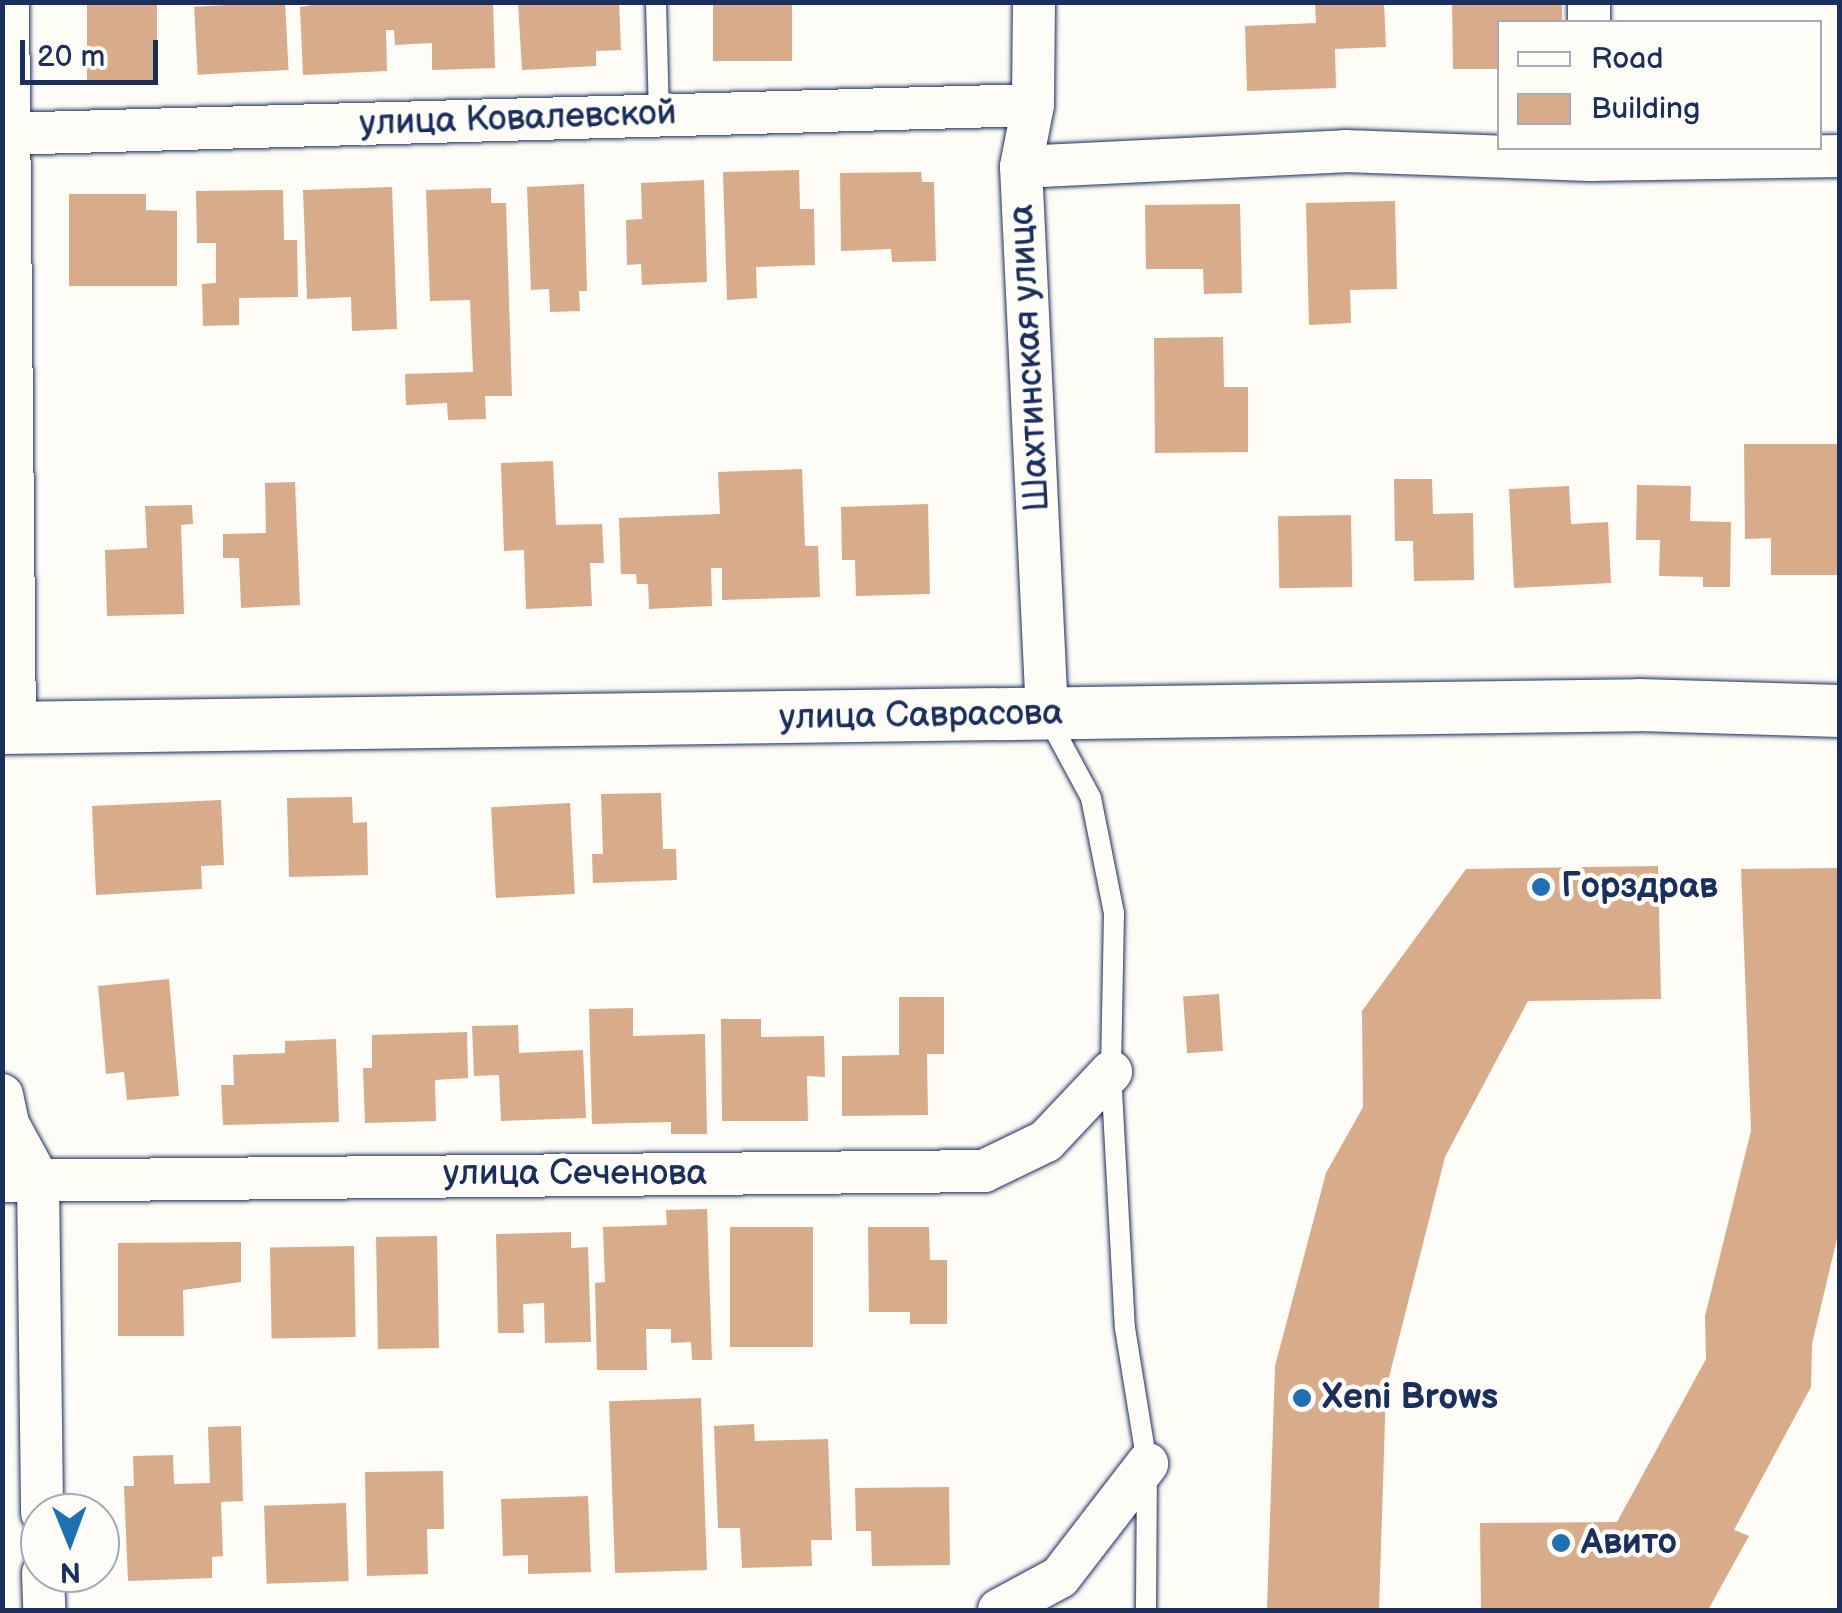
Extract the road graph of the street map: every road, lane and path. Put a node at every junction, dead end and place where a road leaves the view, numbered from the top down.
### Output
1 (8, 2) edge
2 (656, 2) edge
3 (1034, 2) edge
4 (1033, 105) junction
5 (658, 115) junction
6 (6, 134) edge
7 (1590, 154) edge
8 (1840, 156) edge
9 (1021, 167) junction
10 (1840, 711) edge
11 (1047, 715) junction
12 (9, 728) edge
13 (1112, 1072) junction
14 (2, 1095) edge
15 (20, 1180) edge
16 (1147, 1464) junction
17 (41, 1493) edge
18 (999, 1610) edge
19 (1146, 1610) edge

1 - 6 street
2 - 5 lane
3 - 4 street, Шахтинская улица
4 - 5 street, улица Ковалевской
4 - 9 street, Шахтинская улица
5 - 6 street, улица Ковалевской
6 - 12 street
7 - 8 street
7 - 9 street
9 - 11 street, Шахтинская улица
10 - 11 street, улица Саврасова
11 - 12 street, улица Саврасова
11 - 13 lane
13 - 15 street, улица Сеченова
13 - 16 lane
14 - 15 street
15 - 17 street
16 - 18 street
16 - 19 lane

